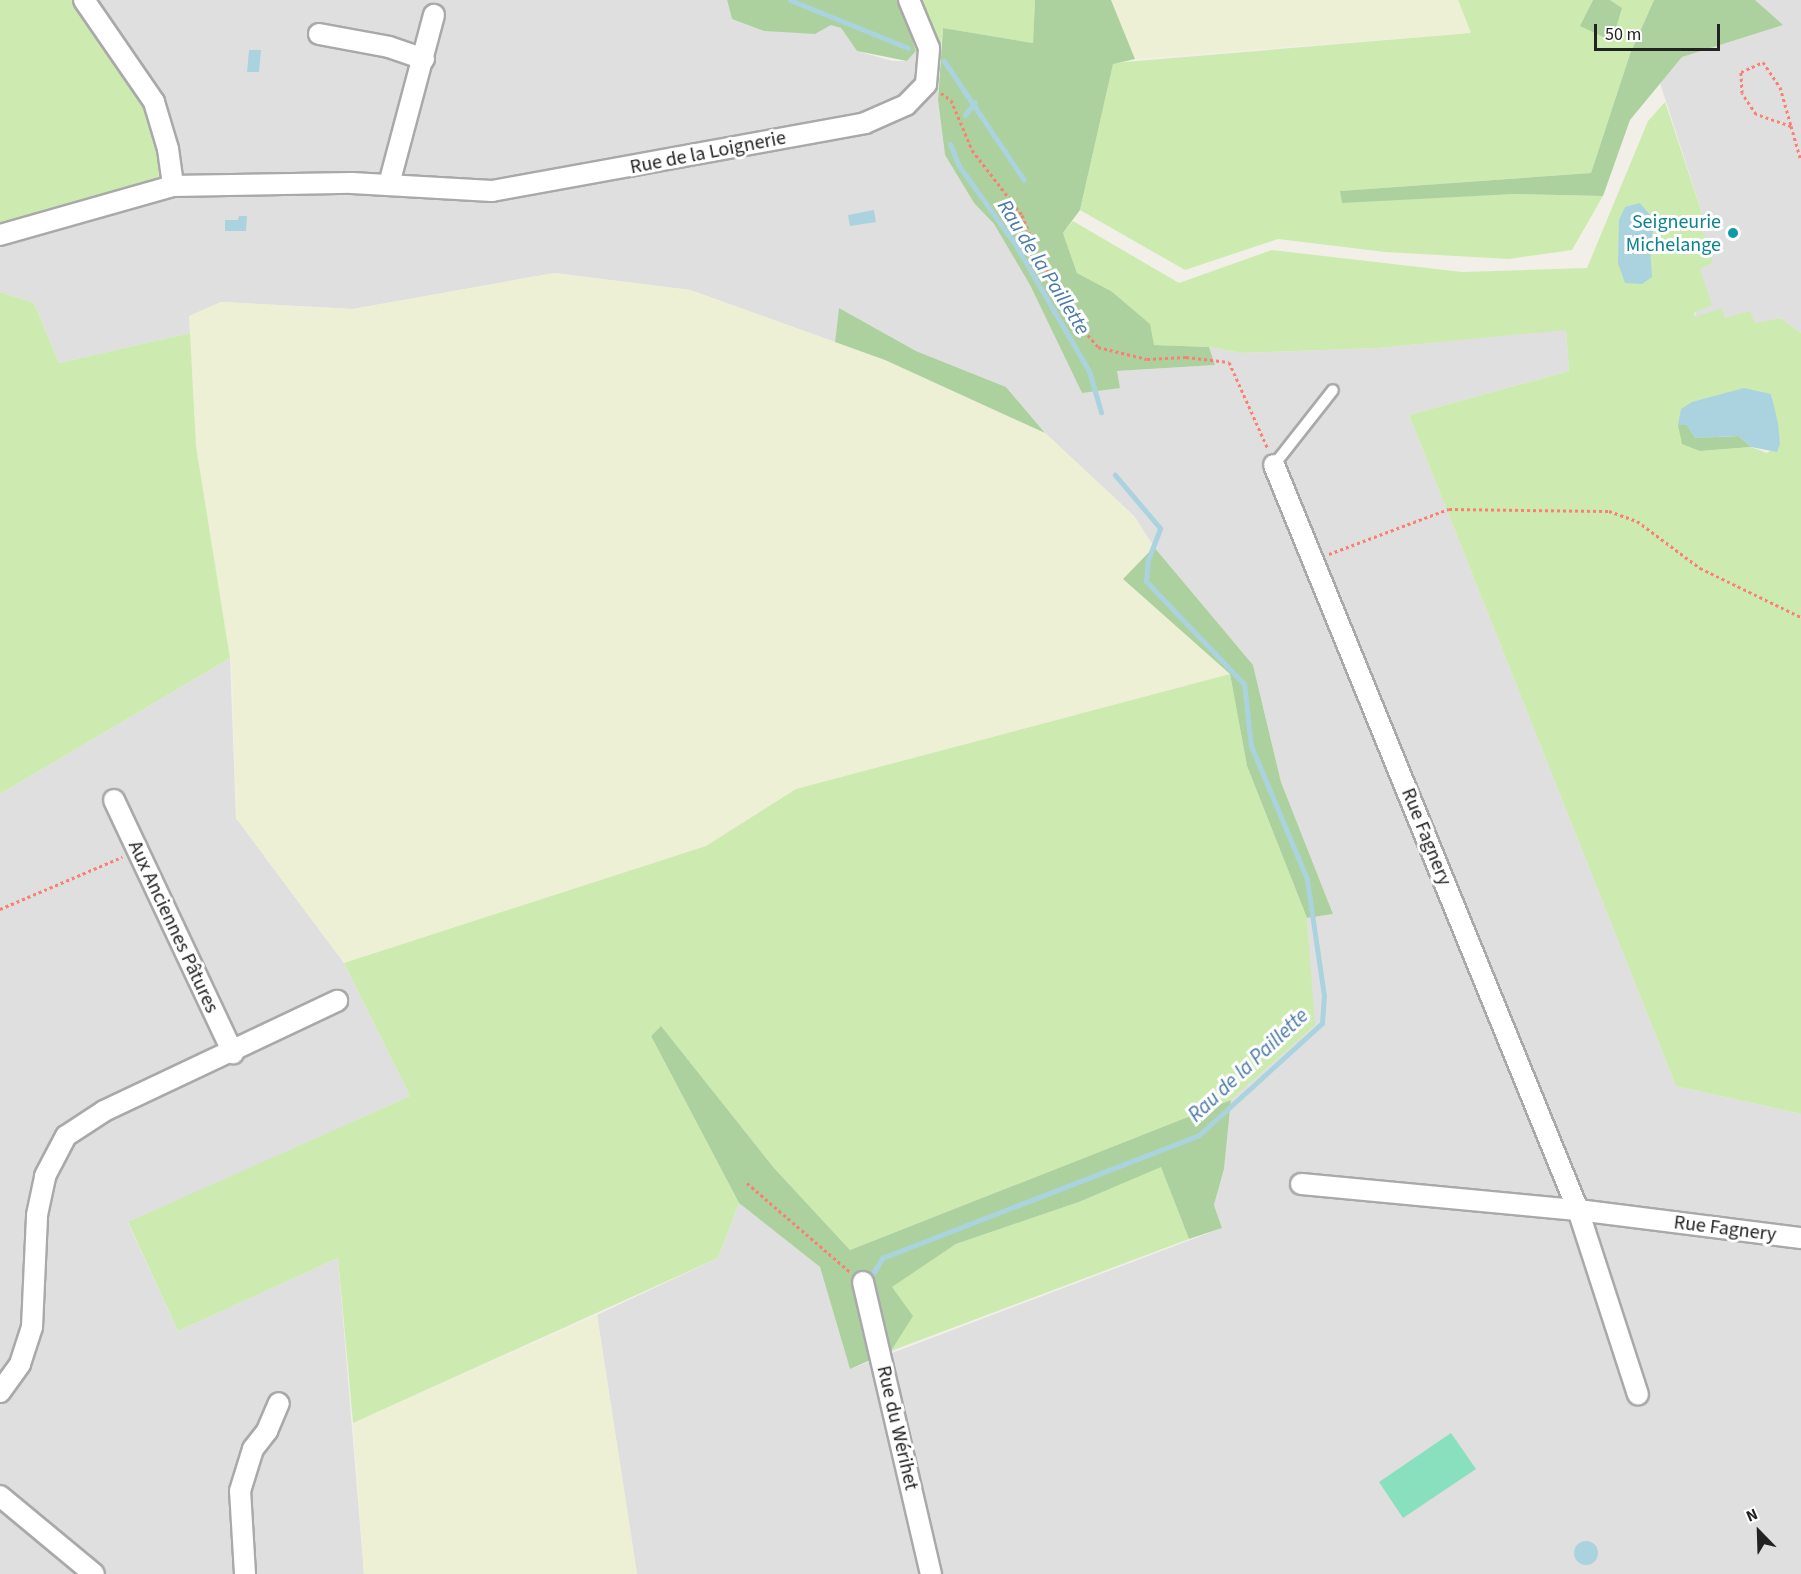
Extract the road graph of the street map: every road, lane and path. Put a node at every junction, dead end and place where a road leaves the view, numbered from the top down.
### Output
1 (84, 0) edge
2 (909, 0) edge
3 (434, 15) dead end
4 (319, 34) dead end
5 (424, 59) junction
6 (926, 84) junction
7 (1791, 126) junction
8 (1801, 160) edge
9 (389, 184) junction
10 (173, 186) junction
11 (0, 235) edge
12 (1333, 390) dead end
13 (1274, 465) junction
14 (1313, 560) junction
15 (1801, 617) edge
16 (114, 800) dead end
17 (137, 850) junction
18 (0, 909) edge
19 (337, 1001) dead end
20 (233, 1053) junction
21 (747, 1183) dead end
22 (1301, 1184) dead end
23 (1578, 1210) junction
24 (1801, 1238) edge
25 (863, 1282) joint
26 (0, 1392) edge
27 (1638, 1395) dead end
28 (279, 1403) dead end
29 (0, 1496) edge
30 (94, 1574) edge
31 (245, 1574) edge
32 (931, 1574) edge

1 - 10 street
2 - 6 street
3 - 5 street
4 - 5 street
5 - 9 street
6 - 9 street, Rue de la Loignerie
6 - 13 path
7 - 7 path
7 - 8 path
9 - 10 street, Rue de la Loignerie
10 - 11 street, Rue de la Loignerie
12 - 13 lane
13 - 14 street, Rue Fagnery
14 - 15 path
14 - 23 street, Rue Fagnery
16 - 17 street, Aux Anciennes Pâtures
17 - 18 path
17 - 20 street, Aux Anciennes Pâtures
19 - 20 street
20 - 26 street
21 - 25 path
22 - 23 street, Rue Fagnery
23 - 24 street, Rue Fagnery
23 - 27 street, Rue Fagnery
25 - 32 street, Rue du Wérihet
28 - 31 street
29 - 30 street

